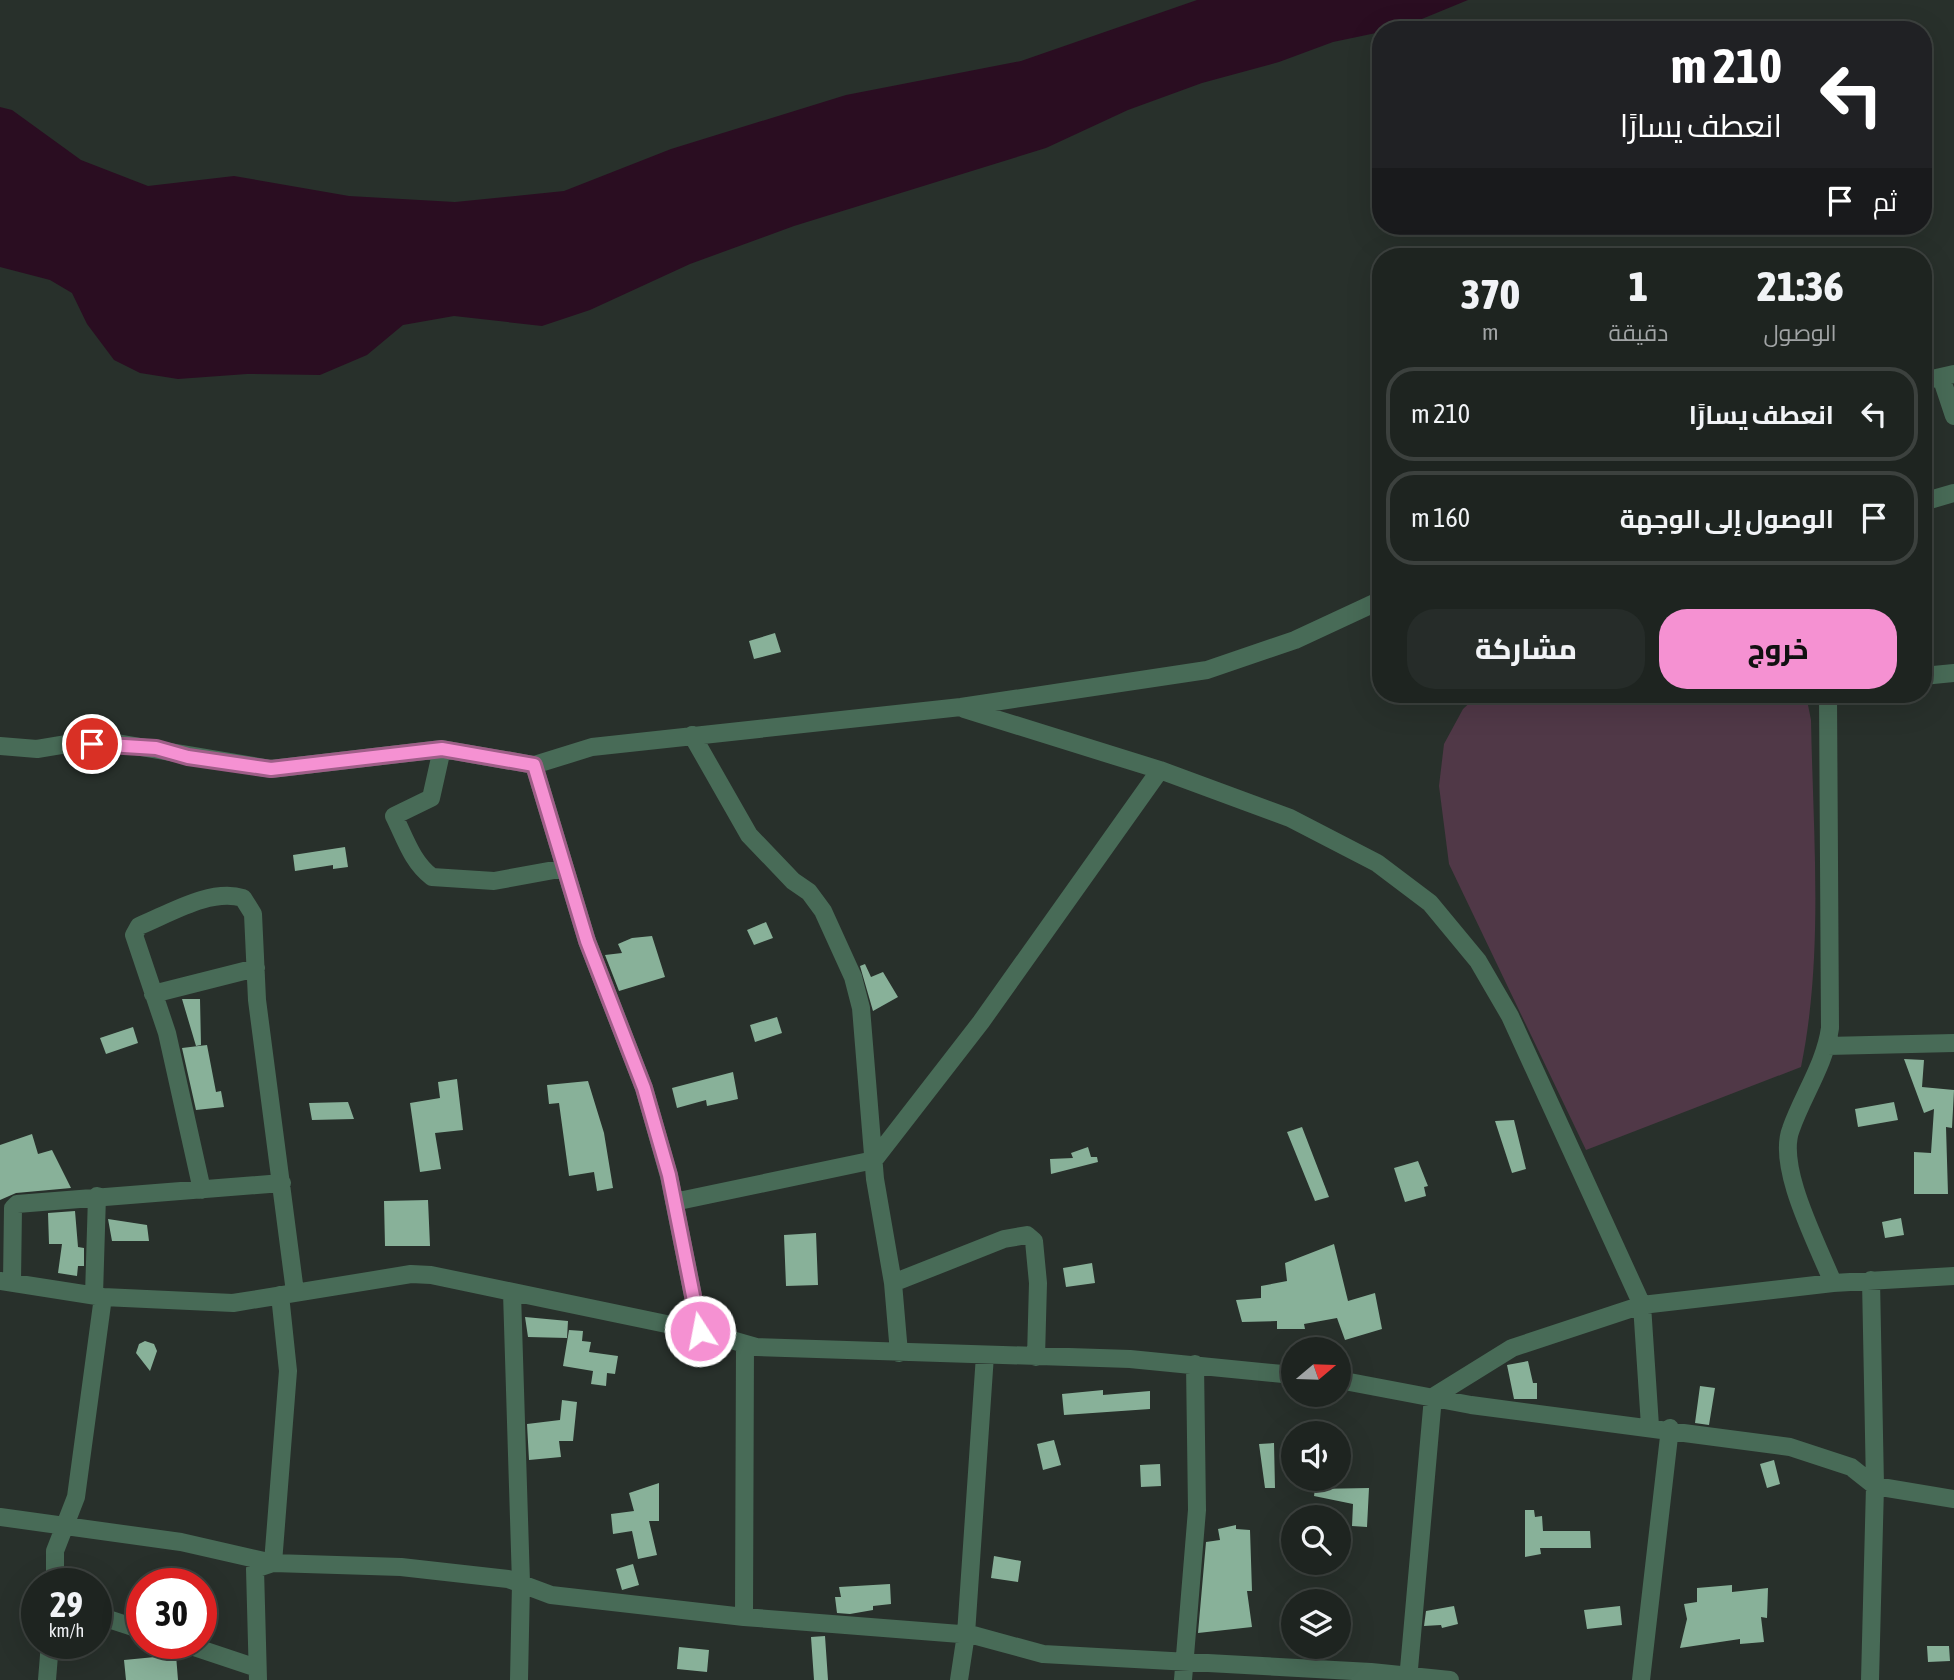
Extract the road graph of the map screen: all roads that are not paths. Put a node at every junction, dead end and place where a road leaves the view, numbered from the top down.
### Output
1 (1948, 375) edge
2 (1954, 416) edge
3 (1954, 493) edge
4 (1932, 499) edge
5 (1372, 604) edge
6 (1954, 673) edge
7 (1932, 675) edge
8 (1828, 703) edge
9 (961, 708) junction
10 (692, 734) junction
11 (0, 746) edge
12 (442, 749) junction
13 (534, 765) junction
14 (1160, 770) junction
15 (565, 868) junction
16 (256, 968) junction
17 (153, 994) junction
18 (1954, 1043) edge
19 (1827, 1046) junction
20 (874, 1160) junction
21 (282, 1183) junction
22 (202, 1190) junction
23 (97, 1196) junction
24 (674, 1202) junction
25 (1954, 1276) edge
26 (1871, 1280) junction
27 (6, 1282) edge
28 (893, 1283) junction
29 (1833, 1283) junction
30 (288, 1293) junction
31 (513, 1293) junction
32 (98, 1296) junction
33 (1642, 1305) junction
34 (700, 1331) junction
35 (745, 1344) junction
36 (898, 1353) junction
37 (985, 1355) junction
38 (1036, 1357) junction
39 (1195, 1364) junction
40 (1281, 1374) edge
41 (1351, 1382) edge
42 (1433, 1397) junction
43 (1650, 1426) junction
44 (1670, 1428) junction
45 (1875, 1486) junction
46 (1954, 1499) edge
47 (0, 1517) edge
48 (65, 1523) junction
49 (272, 1563) junction
50 (55, 1568) edge
51 (521, 1583) junction
52 (744, 1617) junction
53 (966, 1634) junction
54 (217, 1657) edge
55 (49, 1659) edge
56 (1185, 1662) junction
57 (257, 1674) edge
58 (1408, 1678) edge
59 (47, 1680) edge
60 (519, 1680) edge
61 (960, 1680) edge
62 (1183, 1680) edge
63 (1450, 1680) edge
64 (1641, 1680) edge
65 (1870, 1680) edge

1 - 2 street
3 - 4 street
5 - 9 street
6 - 7 street
8 - 19 street
9 - 10 street
9 - 14 street
10 - 13 street
10 - 20 street
11 - 12 street
12 - 13 street
12 - 15 street
13 - 15 street
14 - 20 street
14 - 33 street
15 - 24 street
16 - 17 street
16 - 17 street
16 - 21 street
17 - 22 street
18 - 19 street
19 - 29 street
20 - 24 street
20 - 28 street
21 - 22 street
21 - 30 street
22 - 23 street
23 - 27 street
23 - 32 street
24 - 34 street
25 - 26 street
26 - 29 street
26 - 45 street
27 - 32 street
28 - 36 street
28 - 38 street
29 - 33 street
30 - 31 street
30 - 32 street
30 - 49 street
31 - 34 street
31 - 51 street
32 - 48 street
33 - 42 street
33 - 43 street
34 - 35 street
35 - 36 street
35 - 52 street
36 - 37 street
37 - 38 street
37 - 53 street
38 - 39 street
39 - 40 street
39 - 56 street
41 - 42 street
42 - 43 street
42 - 58 street
43 - 44 street
44 - 45 street
44 - 64 street
45 - 46 street
45 - 65 street
47 - 48 street
48 - 49 street
48 - 50 street
49 - 51 street
49 - 57 street
51 - 52 street
51 - 60 street
52 - 53 street
53 - 56 street
53 - 61 street
54 - 57 street
55 - 59 street
56 - 58 street
56 - 62 street
58 - 63 street

